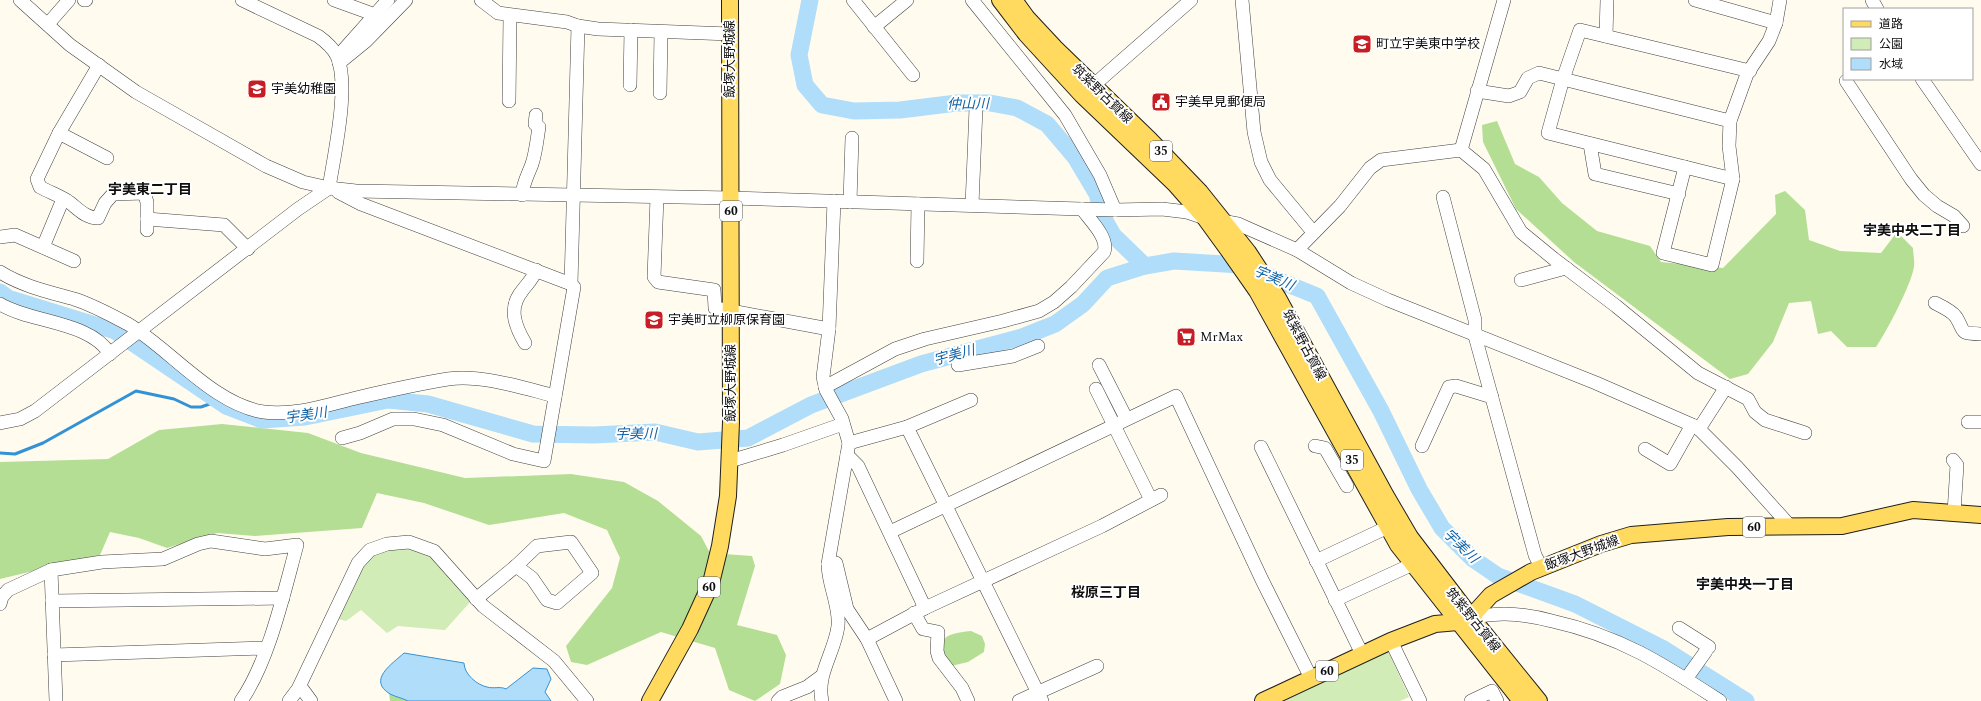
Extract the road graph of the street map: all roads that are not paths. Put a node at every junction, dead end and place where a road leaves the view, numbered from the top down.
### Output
1 (20, 0) edge
2 (69, 0) edge
3 (242, 0) edge
4 (334, 0) edge
5 (388, 0) edge
6 (406, 0) edge
7 (481, 0) edge
8 (730, 0) edge
9 (853, 0) edge
10 (907, 0) edge
11 (972, 0) edge
12 (1000, 0) edge
13 (1014, 0) edge
14 (1191, 0) edge
15 (1242, 0) edge
16 (1504, 0) edge
17 (1607, 0) edge
18 (1696, 0) edge
19 (1780, 0) edge
20 (259, 4) edge
21 (374, 16) junction
22 (510, 16) junction
23 (1776, 23) junction
24 (48, 24) junction
25 (578, 26) junction
26 (874, 27) junction
27 (631, 30) junction
28 (661, 32) junction
29 (730, 34) junction
30 (1606, 36) junction
31 (338, 60) junction
32 (99, 65) junction
33 (1750, 70) junction
34 (913, 74) dead end
35 (1563, 79) junction
36 (1923, 80) edge
37 (1846, 81) dead end
38 (630, 85) dead end
39 (1088, 90) junction
40 (1477, 91) junction
41 (660, 93) dead end
42 (509, 101) dead end
43 (976, 108) dead end
44 (536, 115) dead end
45 (1730, 121) junction
46 (59, 133) junction
47 (852, 138) dead end
48 (1590, 144) junction
49 (1461, 150) junction
50 (107, 158) dead end
51 (1981, 164) edge
52 (1685, 168) junction
53 (1733, 179) junction
54 (329, 188) junction
55 (522, 194) junction
56 (1678, 194) junction
57 (574, 196) junction
58 (656, 197) junction
59 (1444, 197) dead end
60 (731, 198) junction
61 (63, 199) junction
62 (834, 201) junction
63 (850, 202) junction
64 (918, 204) junction
65 (972, 206) junction
66 (1083, 209) junction
67 (1115, 210) junction
68 (1204, 218) junction
69 (1224, 221) junction
70 (1964, 226) dead end
71 (1313, 232) junction
72 (0, 237) edge
73 (43, 247) junction
74 (248, 249) junction
75 (1298, 250) junction
76 (74, 261) dead end
77 (917, 261) dead end
78 (1566, 268) junction
79 (536, 270) junction
80 (0, 272) edge
81 (1521, 280) dead end
82 (571, 284) junction
83 (1935, 303) dead end
84 (0, 304) edge
85 (731, 312) junction
86 (829, 329) junction
87 (138, 333) junction
88 (1981, 334) edge
89 (1475, 336) junction
90 (525, 342) dead end
91 (1038, 346) dead end
92 (112, 353) junction
93 (958, 365) dead end
94 (1099, 365) dead end
95 (1726, 387) junction
96 (826, 388) junction
97 (1096, 388) dead end
98 (555, 396) junction
99 (1492, 397) junction
100 (971, 400) dead end
101 (1126, 418) junction
102 (842, 421) junction
103 (1968, 422) dead end
104 (1981, 422) edge
105 (0, 423) edge
106 (1114, 424) junction
107 (907, 427) junction
108 (1695, 427) junction
109 (1805, 433) dead end
110 (342, 438) dead end
111 (1315, 446) dead end
112 (1422, 446) dead end
113 (1261, 447) dead end
114 (848, 449) junction
115 (1645, 449) dead end
116 (730, 457) junction
117 (1954, 460) dead end
118 (1359, 473) junction
119 (947, 505) junction
120 (1954, 513) junction
121 (1981, 515) edge
122 (1790, 526) junction
123 (1388, 527) junction
124 (890, 532) junction
125 (1316, 561) junction
126 (828, 564) junction
127 (1413, 564) junction
128 (516, 566) junction
129 (51, 570) junction
130 (1536, 570) junction
131 (983, 580) junction
132 (283, 598) junction
133 (476, 599) junction
134 (1335, 600) junction
135 (52, 601) junction
136 (0, 604) edge
137 (920, 611) junction
138 (1464, 620) junction
139 (1679, 628) dead end
140 (867, 639) junction
141 (1391, 641) junction
142 (266, 648) junction
143 (1362, 654) junction
144 (54, 655) junction
145 (1097, 666) dead end
146 (822, 676) junction
147 (1688, 677) junction
148 (1311, 678) junction
149 (300, 686) junction
150 (1040, 697) edge
151 (1267, 700) edge
152 (56, 701) edge
153 (232, 701) edge
154 (241, 701) edge
155 (289, 701) edge
156 (312, 701) edge
157 (587, 701) edge
158 (650, 701) edge
159 (778, 701) edge
160 (822, 701) edge
161 (896, 701) edge
162 (968, 701) edge
163 (1018, 701) edge
164 (1420, 701) edge
165 (1471, 701) edge
166 (1497, 701) edge
167 (1521, 701) edge
168 (1539, 701) edge
169 (1720, 701) edge

1 - 24 street
2 - 24 street
3 - 20 street
4 - 21 street
5 - 21 street
6 - 31 street
7 - 22 street
8 - 29 main road, 飯塚大野城線 / 60
9 - 26 street
10 - 26 street
11 - 67 street
12 - 39 main road, 筑紫野古賀線 / 35
13 - 39 main road, 筑紫野古賀線 / 35
14 - 39 street
15 - 71 street
16 - 40 street
17 - 30 street
18 - 23 street
19 - 23 street
20 - 31 street
21 - 31 street
22 - 25 street
22 - 42 street
23 - 33 street
24 - 32 street
25 - 27 street
25 - 57 street
26 - 34 street
27 - 28 street
27 - 38 street
28 - 29 street
28 - 41 street
29 - 60 main road, 飯塚大野城線 / 60
30 - 33 street
30 - 35 street
31 - 54 street
32 - 46 street
32 - 54 street
33 - 45 street
35 - 40 street
35 - 45 street
35 - 48 street
36 - 51 street
37 - 70 street
39 - 68 main road, 筑紫野古賀線 / 35
39 - 69 main road, 筑紫野古賀線 / 35
40 - 49 street
43 - 65 street
44 - 55 street
45 - 53 street
46 - 50 street
46 - 61 street
47 - 63 street
48 - 52 street
48 - 56 street
49 - 71 street
49 - 78 street
52 - 53 street
52 - 56 street
53 - 56 street
54 - 55 street
54 - 74 street
54 - 79 street
55 - 57 street
57 - 58 street
57 - 82 street
58 - 60 street
58 - 85 street
59 - 89 street
60 - 62 street
60 - 85 main road, 飯塚大野城線 / 60
61 - 73 street
61 - 74 street
62 - 63 street
62 - 86 street
63 - 64 street
64 - 65 street
64 - 77 street
65 - 66 street
66 - 67 street
66 - 96 street
67 - 68 street
68 - 69 street
68 - 118 main road, 筑紫野古賀線 / 35
69 - 75 street
69 - 138 main road, 筑紫野古賀線 / 35
71 - 75 street
72 - 73 street
73 - 76 street
74 - 87 street
75 - 89 street
78 - 81 street
78 - 95 street
79 - 82 street
79 - 90 street
80 - 87 street
82 - 98 street
83 - 88 street
84 - 92 street
85 - 86 street
85 - 116 main road, 飯塚大野城線 / 60
86 - 96 street
87 - 92 street
87 - 98 street
89 - 99 street
89 - 108 street
91 - 93 street
92 - 105 street
94 - 101 street
95 - 108 street
95 - 109 street
96 - 102 street
97 - 106 street
98 - 110 street
99 - 112 street
99 - 130 street
100 - 107 street
101 - 106 street
101 - 148 street
102 - 114 street
102 - 116 street
103 - 104 street
106 - 119 street
106 - 131 street
107 - 114 street
107 - 119 street
108 - 115 street
108 - 122 street
111 - 118 street
113 - 125 street
114 - 124 street
114 - 126 street
116 - 158 main road, 飯塚大野城線 / 60
117 - 120 street
118 - 123 main road, 筑紫野古賀線 / 35
119 - 124 street
119 - 131 street
120 - 121 main road, 飯塚大野城線 / 60
120 - 122 main road, 飯塚大野城線 / 60
122 - 130 main road, 飯塚大野城線 / 60
123 - 125 street
123 - 127 main road, 筑紫野古賀線 / 35
124 - 137 street
125 - 134 street
126 - 140 street
126 - 146 street
127 - 134 street
127 - 138 main road, 筑紫野古賀線 / 35
128 - 128 street
128 - 133 street
129 - 132 street
129 - 135 street
129 - 136 street
130 - 138 main road, 飯塚大野城線 / 60
131 - 137 street
131 - 150 street
132 - 135 street
132 - 142 street
133 - 149 street
133 - 157 street
134 - 143 street
135 - 144 street
137 - 140 street
137 - 162 street
138 - 141 main road, 60
138 - 147 street
138 - 167 main road, 筑紫野古賀線 / 35
138 - 168 main road, 筑紫野古賀線 / 35
139 - 147 street
140 - 161 street
141 - 143 main road, 60
141 - 164 street
142 - 144 street
142 - 154 street
143 - 148 main road, 60
144 - 152 street
145 - 150 street
146 - 159 street
146 - 160 street
147 - 169 street
148 - 151 main road, 60
149 - 155 street
149 - 156 street
150 - 163 street
153 - 154 street
165 - 166 street

